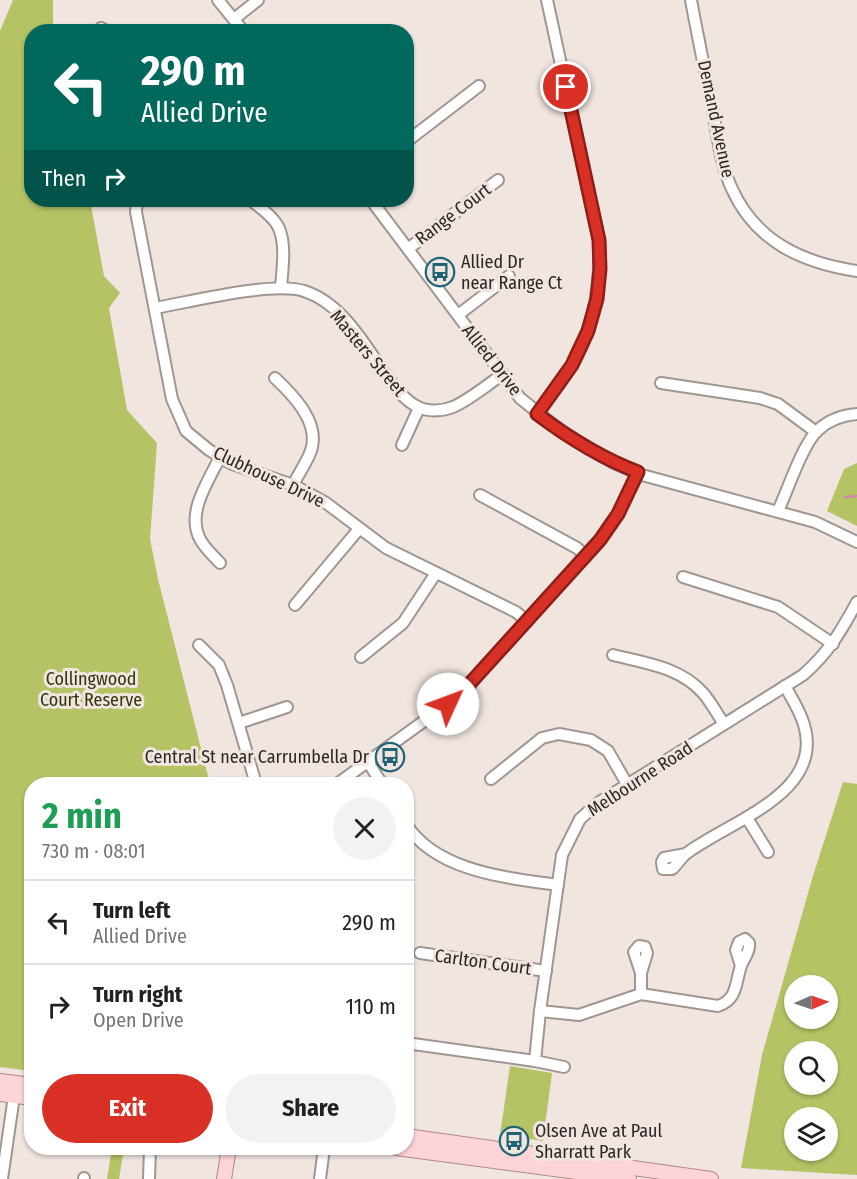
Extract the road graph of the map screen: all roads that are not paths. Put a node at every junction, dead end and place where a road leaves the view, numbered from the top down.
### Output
1 (218, 0) edge
2 (258, 0) edge
3 (547, 0) edge
4 (691, 0) edge
5 (234, 19) junction
6 (238, 24) edge
7 (479, 86) dead end
8 (414, 136) edge
9 (498, 180) dead end
10 (136, 207) edge
11 (259, 207) edge
12 (376, 207) edge
13 (408, 249) junction
14 (857, 271) edge
15 (509, 276) dead end
16 (281, 288) junction
17 (154, 308) junction
18 (458, 315) junction
19 (503, 374) junction
20 (275, 378) dead end
21 (661, 383) dead end
22 (419, 408) junction
23 (537, 414) junction
24 (857, 414) edge
25 (816, 432) junction
26 (402, 445) dead end
27 (220, 457) junction
28 (638, 472) junction
29 (293, 485) junction
30 (480, 495) dead end
31 (778, 512) junction
32 (359, 529) junction
33 (857, 543) edge
34 (586, 556) junction
35 (220, 563) dead end
36 (436, 573) junction
37 (684, 577) dead end
38 (857, 602) edge
39 (295, 605) dead end
40 (527, 621) junction
41 (833, 644) junction
42 (199, 645) dead end
43 (613, 655) dead end
44 (361, 657) dead end
45 (785, 686) junction
46 (287, 707) dead end
47 (239, 723) junction
48 (724, 724) junction
49 (368, 762) junction
50 (254, 777) edge
51 (347, 777) edge
52 (378, 777) edge
53 (491, 779) dead end
54 (627, 784) junction
55 (747, 818) junction
56 (414, 833) edge
57 (768, 852) dead end
58 (686, 854) dead end
59 (558, 885) junction
60 (420, 953) dead end
61 (741, 966) dead end
62 (546, 971) junction
63 (641, 973) dead end
64 (641, 994) junction
65 (540, 1011) junction
66 (414, 1044) edge
67 (535, 1061) junction
68 (564, 1067) dead end
69 (0, 1081) edge
70 (24, 1084) edge
71 (7, 1095) edge
72 (24, 1097) edge
73 (414, 1137) edge
74 (414, 1150) edge
75 (150, 1155) edge
76 (227, 1155) edge
77 (323, 1155) edge
78 (2, 1179) edge
79 (149, 1179) edge
80 (224, 1179) edge
81 (320, 1179) edge
82 (628, 1179) edge
83 (711, 1179) edge

1 - 5 street
2 - 5 street
3 - 23 street
4 - 14 street, Demand Avenue
5 - 6 street
7 - 8 street
9 - 13 street, Range Court
10 - 17 street, Clubhouse Drive
11 - 16 street
12 - 13 street, Allied Drive
13 - 18 street, Allied Drive
15 - 18 street
16 - 17 street, Masters Street
16 - 22 street, Masters Street
17 - 27 street, Clubhouse Drive
18 - 19 street, Allied Drive
19 - 22 street, Masters Street
19 - 23 street, Allied Drive
20 - 29 street
21 - 25 street
22 - 26 street
23 - 28 street, Allied Drive
24 - 25 street
25 - 31 street
27 - 29 street, Clubhouse Drive
27 - 35 street
28 - 31 street, Allied Drive
28 - 34 street
29 - 32 street, Clubhouse Drive
30 - 34 street
31 - 33 street, Allied Drive
32 - 36 street, Clubhouse Drive
32 - 39 street
34 - 40 street
36 - 40 street, Clubhouse Drive
36 - 44 street
37 - 41 street
38 - 41 street, Melbourne Road
40 - 49 street
41 - 45 street, Melbourne Road
42 - 47 street
43 - 48 street
45 - 48 street, Melbourne Road
45 - 55 street
46 - 47 street
47 - 50 street
48 - 54 street, Melbourne Road
49 - 51 street
49 - 52 street
53 - 54 street
54 - 59 street, Melbourne Road
55 - 57 street
55 - 58 street
56 - 59 street
59 - 62 street, Melbourne Road
60 - 62 street, Carlton Court
61 - 64 street
62 - 65 street, Melbourne Road
63 - 64 street
64 - 65 street
65 - 67 street, Melbourne Road
66 - 67 street
67 - 68 street
69 - 70 main road
71 - 72 main road
71 - 78 street
73 - 83 main road
74 - 82 main road
75 - 79 street
76 - 80 main road
77 - 81 street

